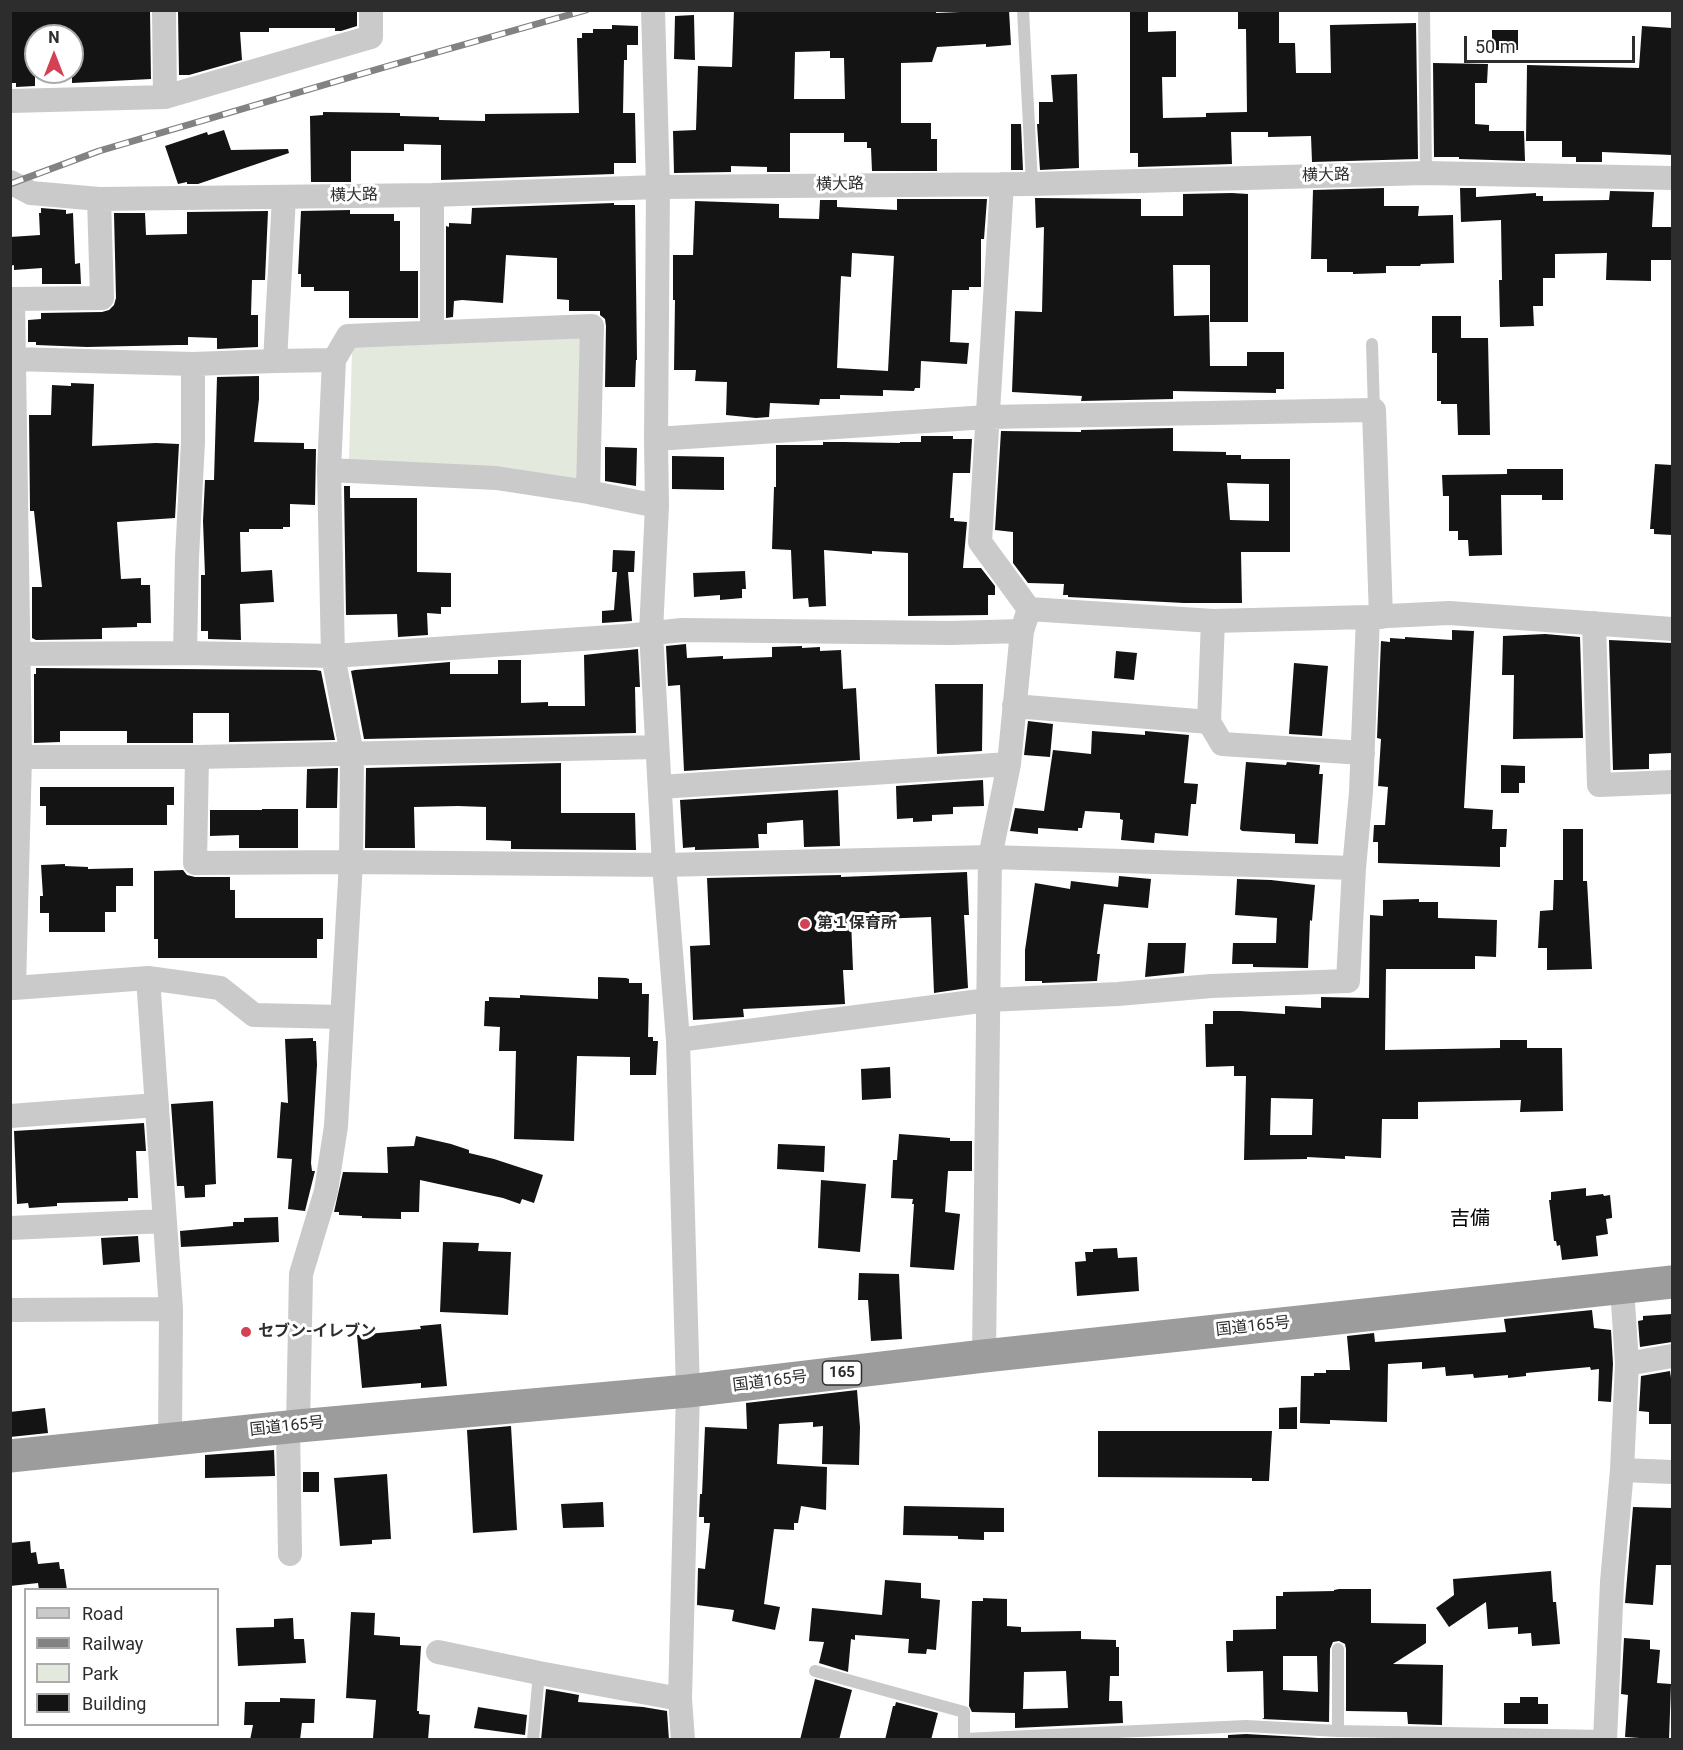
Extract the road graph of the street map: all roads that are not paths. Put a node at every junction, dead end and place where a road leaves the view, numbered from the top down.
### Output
1 (164, 10) edge
2 (371, 10) edge
3 (653, 10) edge
4 (1023, 10) edge
5 (1424, 10) edge
6 (165, 97) junction
7 (10, 101) edge
8 (1426, 173) junction
9 (1672, 178) edge
10 (10, 182) edge
11 (1002, 184) junction
12 (1032, 184) junction
13 (658, 187) junction
14 (432, 195) junction
15 (284, 197) junction
16 (99, 199) junction
17 (432, 332) junction
18 (1372, 344) dead end
19 (13, 359) junction
20 (334, 360) junction
21 (275, 361) junction
22 (193, 364) junction
23 (1374, 410) junction
24 (987, 417) junction
25 (656, 439) junction
26 (329, 470) junction
27 (588, 492) junction
28 (657, 506) junction
29 (1375, 617) junction
30 (1026, 620) junction
31 (1213, 621) junction
32 (1594, 623) junction
33 (1672, 629) edge
34 (651, 632) junction
35 (184, 653) junction
36 (14, 654) edge
37 (333, 656) junction
38 (1014, 706) junction
39 (1209, 722) junction
40 (657, 747) junction
41 (1363, 753) junction
42 (352, 754) junction
43 (20, 757) junction
44 (197, 757) junction
45 (1009, 764) junction
46 (1672, 782) edge
47 (660, 787) junction
48 (990, 857) junction
49 (351, 862) junction
50 (664, 865) junction
51 (1354, 868) junction
52 (148, 978) junction
53 (988, 1000) junction
54 (342, 1017) junction
55 (678, 1040) junction
56 (157, 1105) junction
57 (10, 1116) edge
58 (165, 1221) junction
59 (10, 1228) edge
60 (1672, 1282) edge
61 (1622, 1287) junction
62 (171, 1309) junction
63 (10, 1310) edge
64 (984, 1356) junction
65 (1672, 1356) edge
66 (1627, 1364) junction
67 (688, 1391) junction
68 (293, 1426) junction
69 (170, 1440) junction
70 (10, 1456) edge
71 (1622, 1470) junction
72 (1672, 1472) edge
73 (290, 1554) dead end
74 (1338, 1648) dead end
75 (438, 1652) dead end
76 (815, 1671) dead end
77 (539, 1673) junction
78 (681, 1700) junction
79 (1338, 1731) junction
80 (1605, 1738) edge
81 (533, 1740) edge
82 (683, 1740) edge

1 - 6 street
2 - 6 street
3 - 13 street
4 - 12 lane
5 - 8 lane
6 - 7 street
8 - 9 street, 横大路
8 - 12 street, 横大路
10 - 16 street, 横大路
11 - 12 street, 横大路
11 - 13 street, 横大路
11 - 24 street
13 - 14 street, 横大路
13 - 25 street
14 - 15 street, 横大路
14 - 17 street
15 - 16 street, 横大路
15 - 21 street
16 - 19 street
17 - 20 street
17 - 27 street
18 - 23 lane
19 - 22 street
19 - 36 street
20 - 21 street
20 - 26 street
21 - 22 street
22 - 35 street
23 - 24 street
23 - 29 street
24 - 25 street
24 - 30 street
25 - 28 street
26 - 27 street
26 - 37 street
27 - 28 street
28 - 34 street
29 - 31 street
29 - 32 street
29 - 41 street
30 - 31 street
30 - 34 street
30 - 38 street
31 - 39 street
32 - 33 street
32 - 46 street
34 - 37 street
34 - 40 street
35 - 36 street
35 - 37 street
36 - 43 street
37 - 42 street
38 - 39 street
38 - 45 street
39 - 41 street
40 - 42 street
40 - 47 street
41 - 51 street
42 - 44 street
42 - 49 street
43 - 44 street
43 - 52 street
44 - 49 street
45 - 47 street
45 - 48 street
47 - 50 street
48 - 50 street
48 - 51 street
48 - 53 street
49 - 50 street
49 - 54 street
50 - 55 street
51 - 53 street
52 - 54 street
52 - 56 street
53 - 55 street
53 - 64 street
54 - 68 street
55 - 67 street
56 - 57 street
56 - 58 street
58 - 59 street
58 - 62 street
60 - 61 highway, 国道165号 / 165
61 - 64 highway, 国道165号 / 165
61 - 66 street
62 - 63 street
62 - 69 street
64 - 67 highway, 国道165号 / 165
65 - 66 street
66 - 71 street
67 - 68 highway, 国道165号 / 165
67 - 78 street
68 - 69 highway, 国道165号 / 165
68 - 73 street
69 - 70 highway, 国道165号 / 165
71 - 72 street
71 - 80 street
74 - 79 lane
75 - 77 street
76 - 79 lane
77 - 78 street
77 - 81 lane
78 - 82 street
79 - 80 lane

